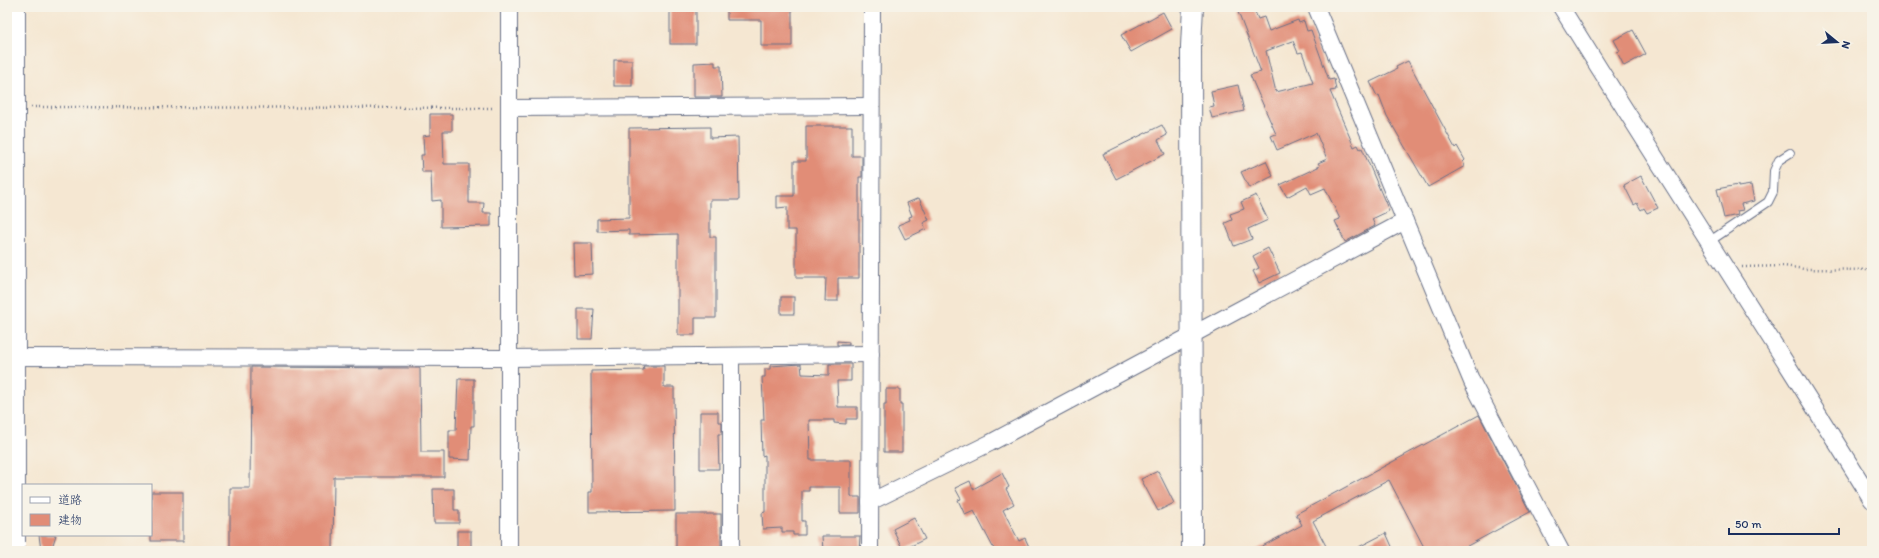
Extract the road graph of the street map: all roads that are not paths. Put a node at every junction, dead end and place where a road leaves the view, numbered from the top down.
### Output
1 (16, 7) edge
2 (509, 7) edge
3 (872, 7) edge
4 (1193, 7) edge
5 (1316, 7) edge
6 (1561, 7) edge
7 (871, 106) junction
8 (508, 108) junction
9 (1790, 153) dead end
10 (1405, 221) junction
11 (1710, 242) junction
12 (1192, 334) junction
13 (871, 354) junction
14 (731, 356) junction
15 (12, 357) edge
16 (510, 358) junction
17 (1872, 500) edge
18 (870, 502) junction
19 (17, 551) edge
20 (509, 551) edge
21 (731, 551) edge
22 (870, 551) edge
23 (1192, 551) edge
24 (1562, 551) edge

1 - 15 street
2 - 8 street
3 - 7 street
4 - 12 street
5 - 10 street
6 - 11 street
7 - 8 street
7 - 13 street
8 - 16 street
9 - 11 lane
10 - 12 street
10 - 24 street
11 - 17 street
12 - 18 street
12 - 23 street
13 - 14 street
13 - 18 street
14 - 16 street
14 - 21 street
15 - 16 street
15 - 19 street
16 - 20 street
18 - 22 street

